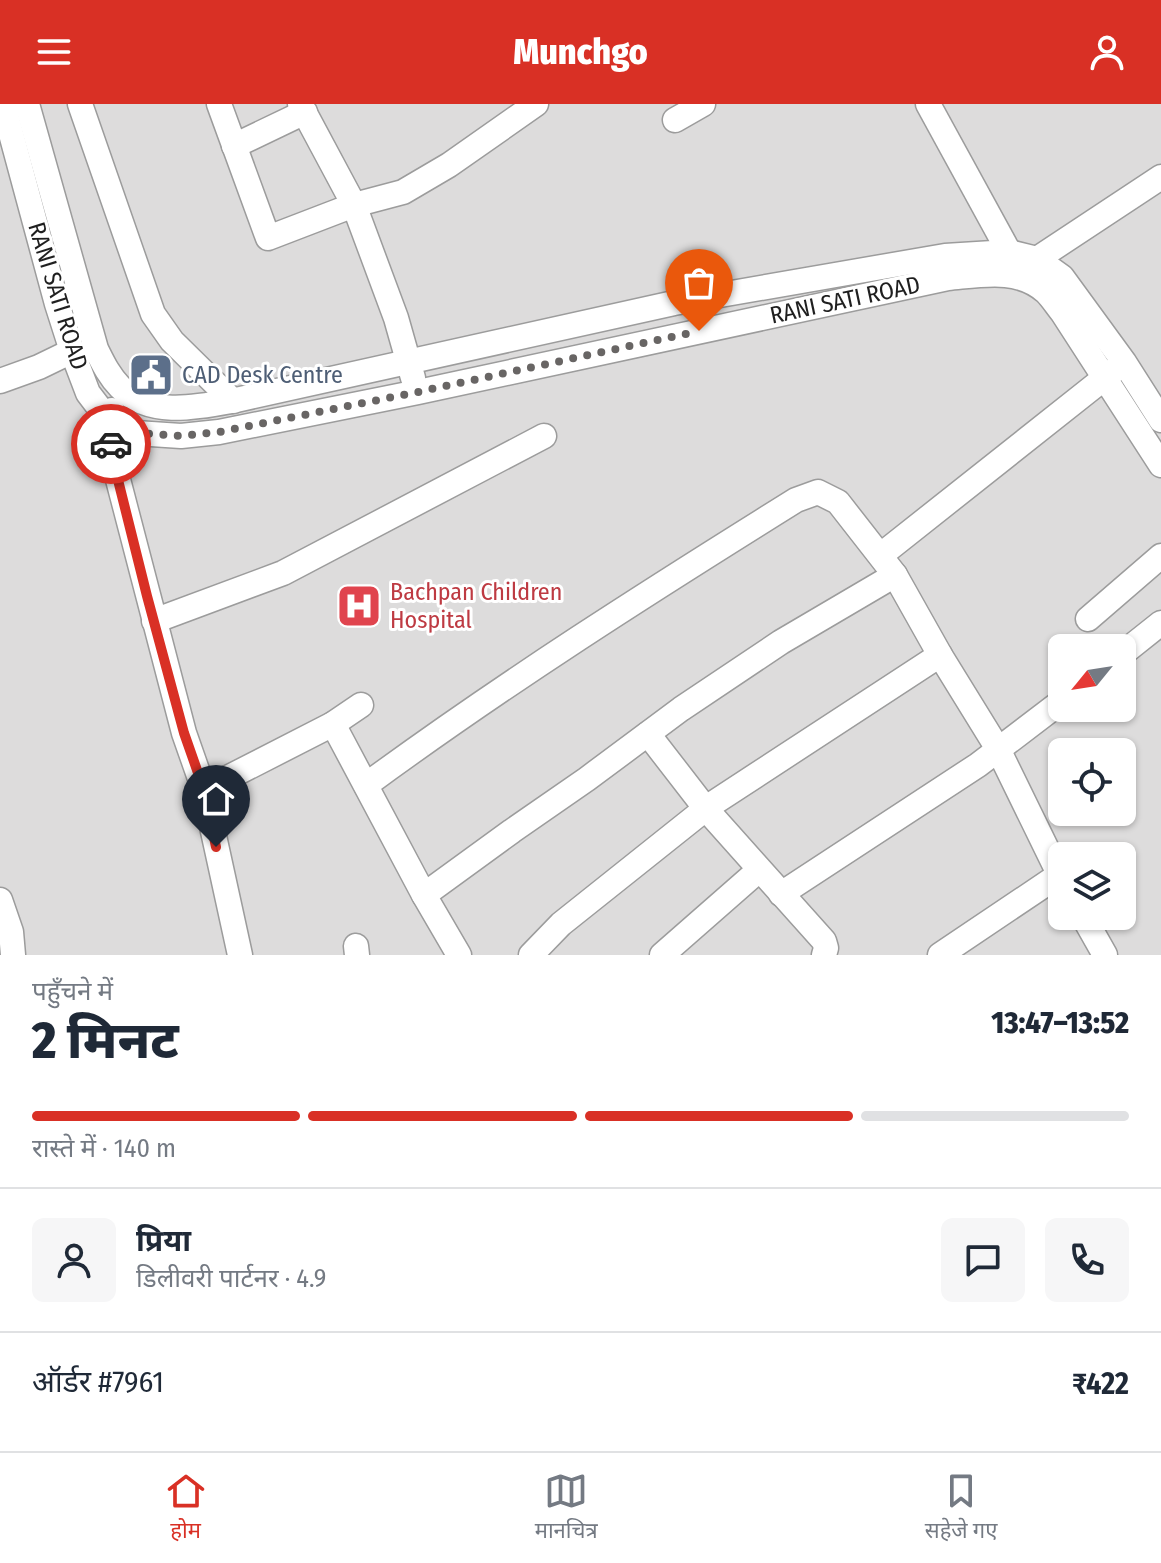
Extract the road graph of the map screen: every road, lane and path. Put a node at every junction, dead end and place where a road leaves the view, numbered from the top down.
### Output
1 (3, 104) edge
2 (27, 104) edge
3 (80, 104) edge
4 (219, 104) edge
5 (536, 104) edge
6 (703, 104) edge
7 (928, 104) edge
8 (303, 108) edge
9 (510, 111) edge
10 (675, 120) dead end
11 (234, 146) junction
12 (7, 149) edge
13 (1161, 177) edge
14 (354, 205) junction
15 (1009, 252) junction
16 (1037, 259) junction
17 (946, 267) junction
18 (72, 351) junction
19 (408, 363) junction
20 (1115, 370) junction
21 (0, 381) edge
22 (122, 390) junction
23 (418, 392) junction
24 (233, 401) junction
25 (107, 418) junction
26 (1161, 420) edge
27 (544, 436) dead end
28 (1161, 465) edge
29 (1161, 556) edge
30 (888, 565) junction
31 (1088, 619) dead end
32 (154, 621) junction
33 (1161, 623) edge
34 (1136, 643) edge
35 (940, 655) junction
36 (361, 705) dead end
37 (1048, 712) edge
38 (333, 724) junction
39 (648, 734) junction
40 (998, 749) junction
41 (366, 785) junction
42 (204, 790) junction
43 (706, 809) junction
44 (1048, 853) edge
45 (759, 870) junction
46 (1048, 886) edge
47 (781, 894) junction
48 (424, 895) junction
49 (0, 900) edge
50 (1091, 930) edge
51 (13, 955) edge
52 (240, 955) edge
53 (459, 955) edge
54 (531, 955) edge
55 (662, 955) edge
56 (824, 955) edge
57 (940, 955) edge
58 (1105, 955) edge

1 - 12 street, RANI SATI ROAD
2 - 22 street
3 - 24 street
4 - 11 street
5 - 9 street
6 - 10 street
7 - 15 street
8 - 11 street
8 - 14 street
9 - 14 street
11 - 14 street
12 - 18 street, RANI SATI ROAD
13 - 16 street
14 - 19 street
15 - 16 street
15 - 17 street
16 - 20 street
17 - 19 street
17 - 20 street, RANI SATI ROAD
17 - 23 street, RANI SATI ROAD
18 - 21 street
18 - 25 street, RANI SATI ROAD
19 - 23 street
19 - 24 street
20 - 26 street
20 - 28 street, RANI SATI ROAD
20 - 30 street
22 - 24 street
22 - 25 street
23 - 25 street, RANI SATI ROAD
25 - 32 street
27 - 32 street
29 - 31 street
30 - 35 street
30 - 39 street
30 - 41 street
32 - 42 street
33 - 34 street
35 - 40 street
35 - 43 street
36 - 38 street
37 - 40 street
38 - 41 street
38 - 42 street
39 - 43 street
39 - 48 street
40 - 44 street
40 - 47 street
41 - 48 street
42 - 52 street
43 - 45 street
43 - 54 street
45 - 47 street
45 - 55 street
46 - 57 street
47 - 56 street
48 - 53 street
49 - 51 street
50 - 58 street

